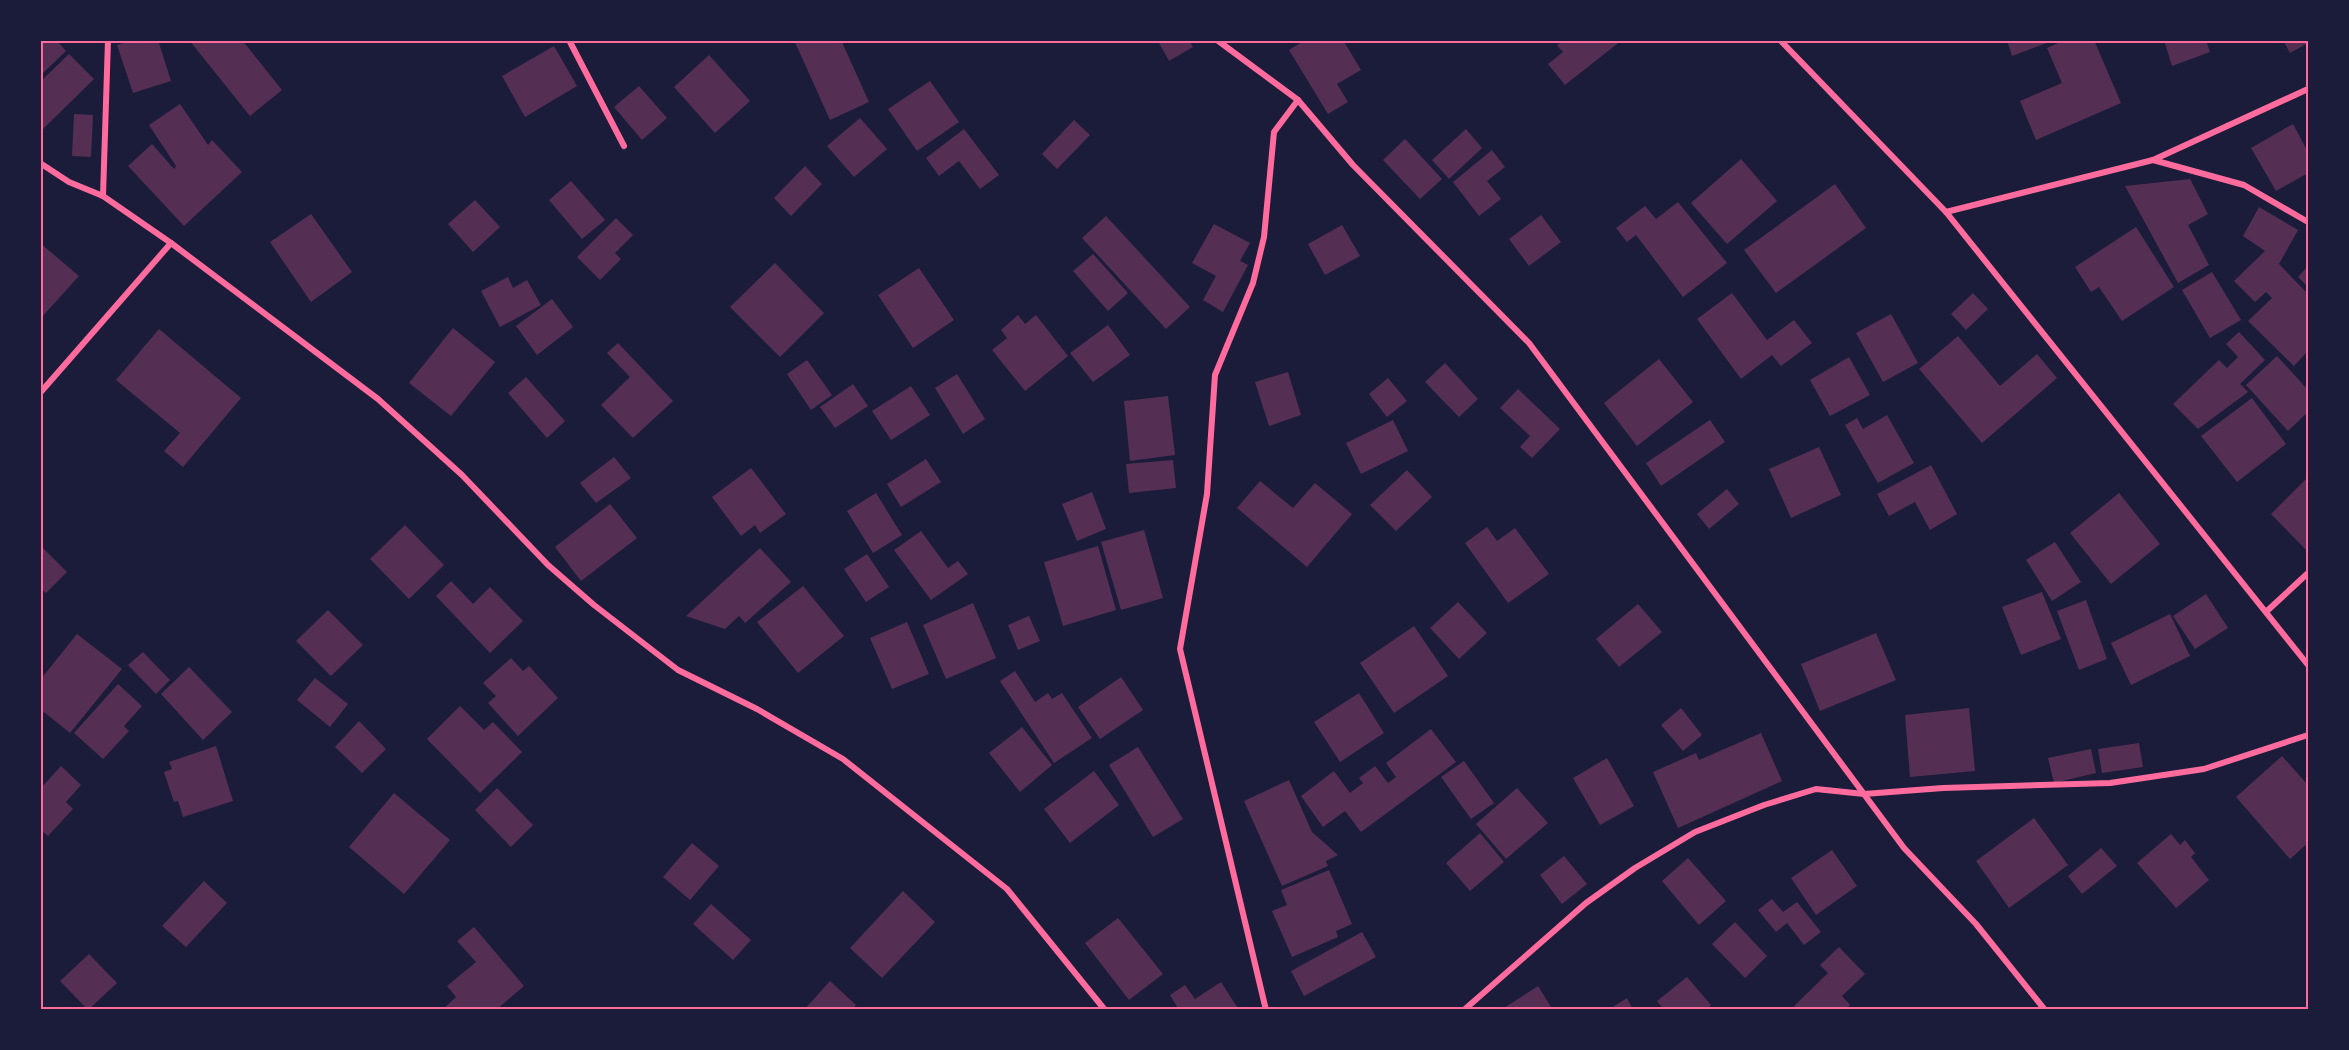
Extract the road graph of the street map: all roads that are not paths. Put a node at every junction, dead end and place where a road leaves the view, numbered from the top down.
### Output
1 (108, 40) edge
2 (570, 40) edge
3 (1217, 40) edge
4 (1780, 40) edge
5 (2308, 89) edge
6 (1298, 100) junction
7 (624, 146) dead end
8 (2153, 160) junction
9 (40, 163) edge
10 (103, 196) junction
11 (1946, 212) junction
12 (2308, 222) edge
13 (171, 243) junction
14 (40, 393) edge
15 (2308, 573) edge
16 (2267, 611) junction
17 (2308, 665) edge
18 (2308, 735) edge
19 (1864, 794) junction
20 (1105, 1010) edge
21 (1266, 1010) edge
22 (1464, 1010) edge
23 (2045, 1010) edge

1 - 10 street
2 - 7 street
3 - 6 street
4 - 11 street
5 - 8 street
6 - 19 street
6 - 21 street
8 - 11 street
8 - 12 street
9 - 10 street
10 - 13 street
11 - 16 street
13 - 14 street
13 - 20 street
15 - 16 street
16 - 17 street
18 - 19 street
19 - 22 street
19 - 23 street

